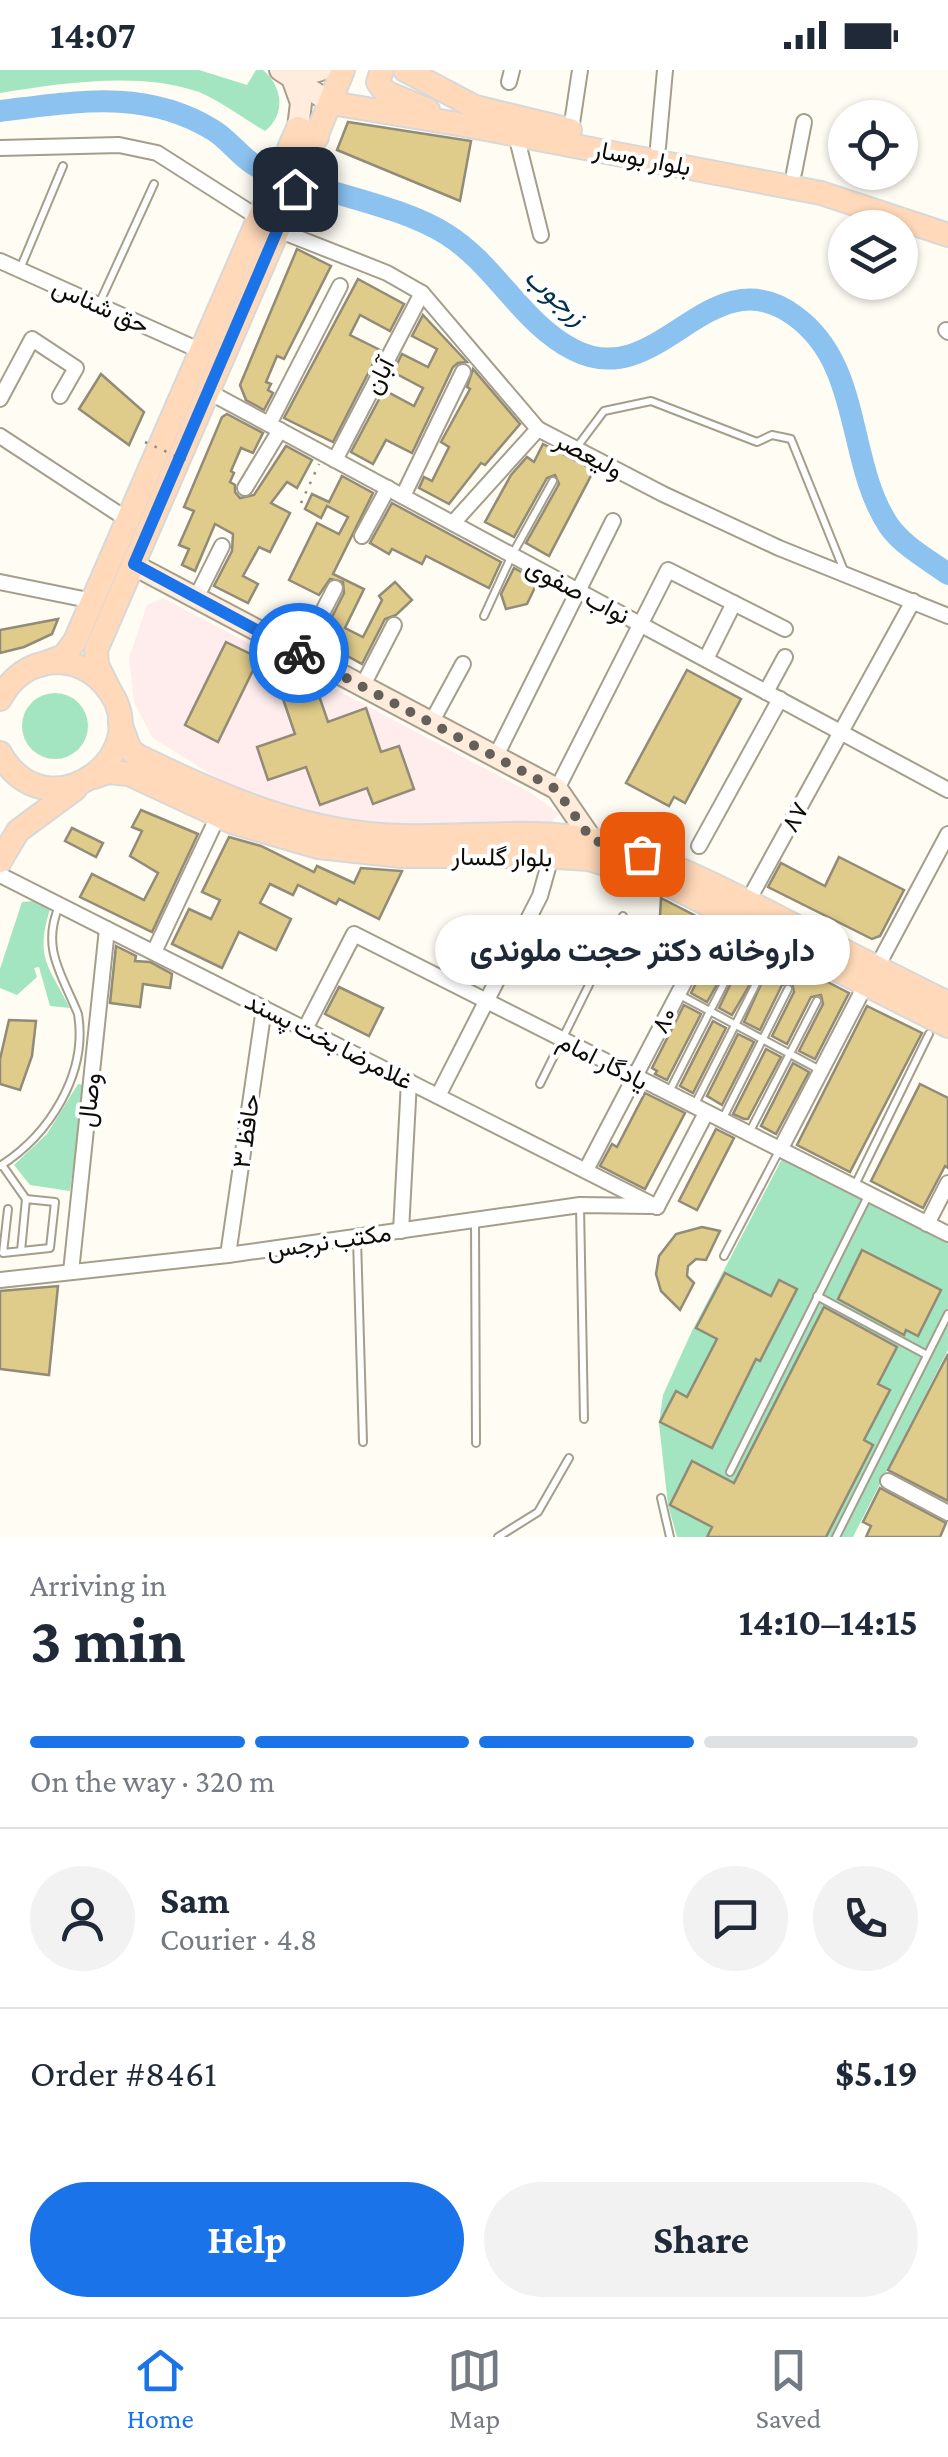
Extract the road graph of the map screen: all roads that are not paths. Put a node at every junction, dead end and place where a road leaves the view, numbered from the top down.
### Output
1 (321, 70) edge
2 (343, 70) edge
3 (578, 70) edge
4 (665, 70) edge
5 (407, 72) edge
6 (286, 74) edge
7 (331, 103) junction
8 (804, 122) dead end
9 (470, 126) junction
10 (571, 130) junction
11 (308, 132) junction
12 (516, 134) junction
13 (658, 147) junction
14 (0, 148) edge
15 (63, 166) dead end
16 (794, 172) junction
17 (154, 184) dead end
18 (271, 218) junction
19 (948, 218) edge
20 (542, 235) dead end
21 (948, 235) edge
22 (0, 261) edge
23 (19, 270) junction
24 (340, 286) dead end
25 (422, 293) junction
26 (99, 305) junction
27 (201, 351) junction
28 (464, 372) dead end
29 (208, 392) junction
30 (60, 396) dead end
31 (0, 399) edge
32 (274, 427) junction
33 (538, 429) junction
34 (0, 436) edge
35 (577, 448) junction
36 (329, 457) junction
37 (553, 481) dead end
38 (245, 488) dead end
39 (388, 488) junction
40 (403, 496) junction
41 (128, 520) junction
42 (613, 522) dead end
43 (453, 523) junction
44 (362, 536) dead end
45 (222, 546) dead end
46 (512, 555) junction
47 (134, 564) junction
48 (845, 573) junction
49 (0, 582) edge
50 (335, 588) dead end
51 (578, 590) junction
52 (196, 598) junction
53 (93, 601) junction
54 (913, 601) junction
55 (734, 603) junction
56 (484, 616) dead end
57 (948, 616) edge
58 (640, 624) junction
59 (394, 625) dead end
60 (784, 628) dead end
61 (301, 654) junction
62 (785, 657) dead end
63 (706, 659) junction
64 (463, 664) dead end
65 (20, 674) edge
66 (362, 687) junction
67 (110, 691) junction
68 (766, 692) junction
69 (0, 698) edge
70 (780, 700) junction
71 (120, 723) junction
72 (430, 724) junction
73 (843, 733) junction
74 (0, 753) edge
75 (495, 758) junction
76 (88, 780) junction
77 (556, 789) junction
78 (948, 790) edge
79 (218, 816) junction
80 (948, 834) edge
81 (592, 840) junction
82 (699, 846) dead end
83 (551, 856) junction
84 (0, 862) edge
85 (0, 874) edge
86 (748, 902) junction
87 (60, 905) junction
88 (722, 910) junction
89 (624, 916) dead end
90 (107, 929) junction
91 (154, 952) junction
92 (734, 962) dead end
93 (760, 976) dead end
94 (871, 976) junction
95 (788, 989) dead end
96 (678, 994) junction
97 (817, 1000) dead end
98 (486, 1003) junction
99 (948, 1004) edge
100 (264, 1008) junction
101 (710, 1012) junction
102 (734, 1025) junction
103 (305, 1028) junction
104 (938, 1029) edge
105 (762, 1040) junction
106 (562, 1041) junction
107 (789, 1054) junction
108 (821, 1071) junction
109 (634, 1077) junction
110 (408, 1081) junction
111 (540, 1084) dead end
112 (668, 1094) junction
113 (438, 1096) junction
114 (700, 1110) junction
115 (722, 1121) junction
116 (748, 1134) junction
117 (780, 1150) junction
118 (1, 1166) edge
119 (586, 1170) junction
120 (607, 1181) junction
121 (948, 1183) edge
122 (854, 1187) junction
123 (869, 1194) junction
124 (26, 1198) junction
125 (598, 1203) junction
126 (580, 1205) junction
127 (657, 1206) junction
128 (8, 1210) dead end
129 (475, 1220) junction
130 (927, 1224) junction
131 (400, 1231) junction
132 (948, 1234) edge
133 (356, 1238) junction
134 (21, 1251) junction
135 (228, 1255) junction
136 (724, 1256) dead end
137 (71, 1272) junction
138 (0, 1280) edge
139 (816, 1296) junction
140 (948, 1314) edge
141 (927, 1355) junction
142 (584, 1419) dead end
143 (363, 1442) dead end
144 (476, 1443) dead end
145 (569, 1458) dead end
146 (730, 1472) dead end
147 (888, 1481) dead end
148 (661, 1498) dead end
149 (948, 1513) edge
150 (498, 1537) edge
151 (670, 1537) edge
152 (836, 1537) edge

1 - 6 street
2 - 7 main road
3 - 10 street
4 - 13 street
5 - 9 main road
5 - 10 main road, بلوار بوسار
6 - 7 street
6 - 11 street
7 - 9 main road, بلوار بوسار
7 - 11 main road
8 - 16 street
9 - 12 main road, بلوار بوسار
10 - 13 main road, بلوار بوسار
11 - 18 main road
12 - 20 street
12 - 21 main road, بلوار بوسار
13 - 16 main road, بلوار بوسار
14 - 18 street, ولیعصر
15 - 23 lane
16 - 19 main road, بلوار بوسار
17 - 26 lane
18 - 25 street, ولیعصر
18 - 27 main road
18 - 29 main road, بلوار گلسار
22 - 23 street, حق شناس
23 - 26 street, حق شناس
24 - 32 street
25 - 33 street, ولیعصر
25 - 36 street, آبان
26 - 27 street, حق شناس
27 - 41 main road
28 - 40 street
29 - 32 street, نواب صفوی
29 - 47 main road, بلوار گلسار
30 - 31 street
32 - 36 street, نواب صفوی
32 - 38 street
33 - 35 street, ولیعصر
33 - 43 street
34 - 41 street
35 - 48 street, ولیعصر
35 - 48 lane
36 - 39 street, نواب صفوی
37 - 46 lane
39 - 40 street, نواب صفوی
39 - 44 street
40 - 43 street, نواب صفوی
41 - 53 main road
42 - 51 street
43 - 46 street, نواب صفوی
45 - 52 street
46 - 51 street, نواب صفوی
46 - 56 lane
47 - 52 street
47 - 67 main road, بلوار گلسار
48 - 54 street, ولیعصر
49 - 53 street
50 - 61 street
51 - 58 street, نواب صفوی
51 - 75 street
52 - 61 street
53 - 65 main road
54 - 57 street, ولیعصر
54 - 73 street, ۸۷
55 - 58 street
55 - 60 street
55 - 63 street
58 - 63 street, نواب صفوی
58 - 77 street
59 - 66 street
61 - 66 street
62 - 68 street
63 - 68 street, نواب صفوی
64 - 72 street
65 - 67 main road
65 - 69 main road
66 - 72 street
67 - 71 main road, بلوار گلسار
68 - 70 street, نواب صفوی
70 - 73 street, نواب صفوی
70 - 82 street
71 - 76 main road
71 - 81 main road, بلوار گلسار
72 - 75 street
73 - 78 street, نواب صفوی
73 - 86 street, ۸۷
74 - 76 main road, بلوار گلسار
75 - 77 street
76 - 79 main road, بلوار گلسار
76 - 84 main road
77 - 81 street
79 - 83 main road, بلوار گلسار
79 - 91 street
80 - 94 street
81 - 86 main road, بلوار گلسار
83 - 88 main road, بلوار گلسار
83 - 98 street
85 - 87 street, غلامرضا بخت پسند
86 - 94 main road, بلوار گلسار
87 - 90 street, غلامرضا بخت پسند
87 - 118 lane
88 - 94 main road, بلوار گلسار
88 - 96 street, ۸۰
89 - 106 lane
90 - 91 street, غلامرضا بخت پسند
90 - 137 street, وصال
91 - 100 street, غلامرضا بخت پسند
92 - 101 lane
93 - 102 lane
94 - 99 main road, بلوار گلسار
94 - 104 main road, بلوار گلسار
94 - 108 street
95 - 105 lane
96 - 101 lane
96 - 109 street, ۸۰
97 - 107 lane
98 - 103 street, یادگار امام
98 - 106 street, یادگار امام
98 - 113 street
100 - 103 street, غلامرضا بخت پسند
100 - 135 street, حافظ ۳
101 - 102 lane
101 - 112 lane
102 - 105 lane
102 - 114 lane
103 - 110 street, غلامرضا بخت پسند
104 - 122 lane
105 - 107 lane
105 - 115 lane
106 - 109 street, یادگار امام
106 - 111 lane
107 - 108 lane
107 - 116 lane
108 - 117 street
109 - 112 street, یادگار امام
109 - 119 street, ۸۰
110 - 113 street, غلامرضا بخت پسند
110 - 131 street
112 - 114 street, یادگار امام
113 - 119 street, غلامرضا بخت پسند
114 - 115 street, یادگار امام
114 - 127 street
115 - 116 street, یادگار امام
116 - 117 street, یادگار امام
117 - 122 street, یادگار امام
117 - 136 lane
118 - 124 lane
119 - 120 street, غلامرضا بخت پسند
120 - 125 street
120 - 127 street, غلامرضا بخت پسند
121 - 130 street
122 - 123 street, یادگار امام
123 - 130 street, یادگار امام
123 - 139 lane
124 - 134 lane
124 - 134 lane
125 - 126 street, مکتب نرجس
125 - 127 street, مکتب نرجس
126 - 129 street, مکتب نرجس
126 - 142 lane
128 - 134 lane
129 - 131 street, مکتب نرجس
129 - 144 lane
130 - 132 street, یادگار امام
131 - 133 street, مکتب نرجس
133 - 135 street, مکتب نرجس
133 - 143 lane
135 - 137 street, مکتب نرجس
137 - 138 street, مکتب نرجس
139 - 141 lane
139 - 146 lane
140 - 141 lane
141 - 152 lane
145 - 150 lane
147 - 149 street
148 - 151 lane

